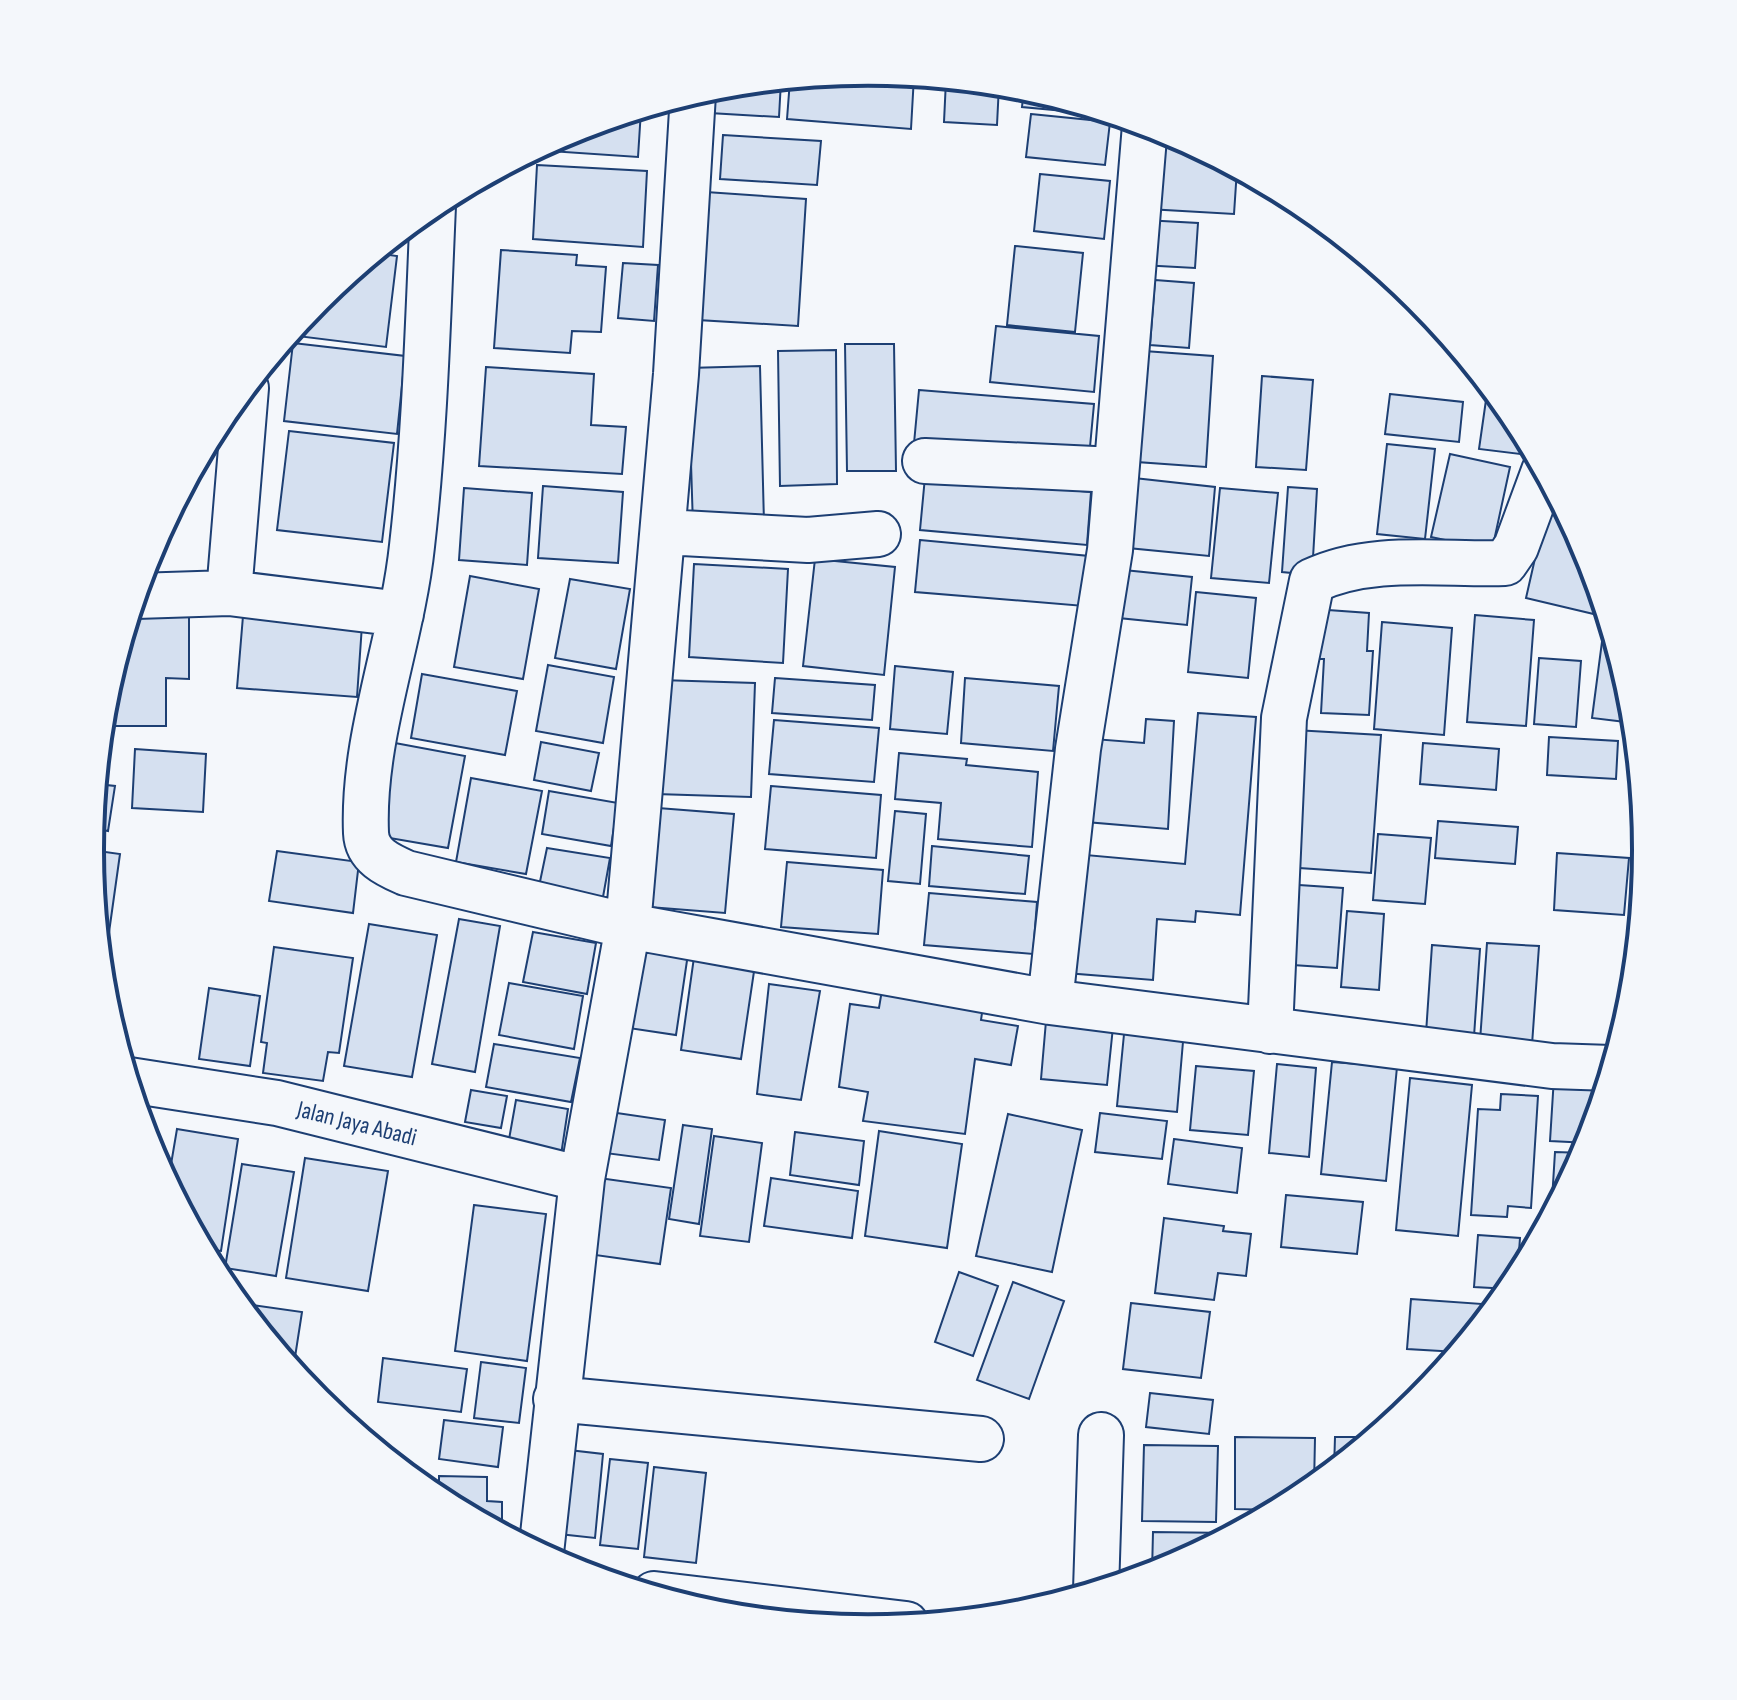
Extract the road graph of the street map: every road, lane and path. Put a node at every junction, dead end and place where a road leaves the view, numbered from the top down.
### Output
1 (692, 107) edge
2 (1144, 138) edge
3 (432, 224) edge
4 (244, 410) edge
5 (925, 461) dead end
6 (1115, 470) junction
7 (1539, 485) edge
8 (664, 532) junction
9 (878, 534) dead end
10 (229, 593) junction
11 (148, 596) edge
12 (401, 614) junction
13 (628, 926) junction
14 (1050, 1002) junction
15 (1270, 1031) junction
16 (1600, 1068) edge
17 (141, 1082) edge
18 (582, 1179) junction
19 (556, 1399) junction
20 (1101, 1435) dead end
21 (981, 1439) dead end
22 (542, 1540) edge
23 (1096, 1579) edge

1 - 8 street
2 - 6 street
3 - 12 street
4 - 10 street
5 - 6 street
6 - 14 street
7 - 15 street
8 - 9 street
8 - 13 street
10 - 11 street
10 - 12 street
12 - 13 street
13 - 14 street
13 - 18 street
14 - 15 street
15 - 16 street
17 - 18 street, Jalan Jaya Abadi
18 - 19 street
19 - 21 street
19 - 22 street
20 - 23 street

